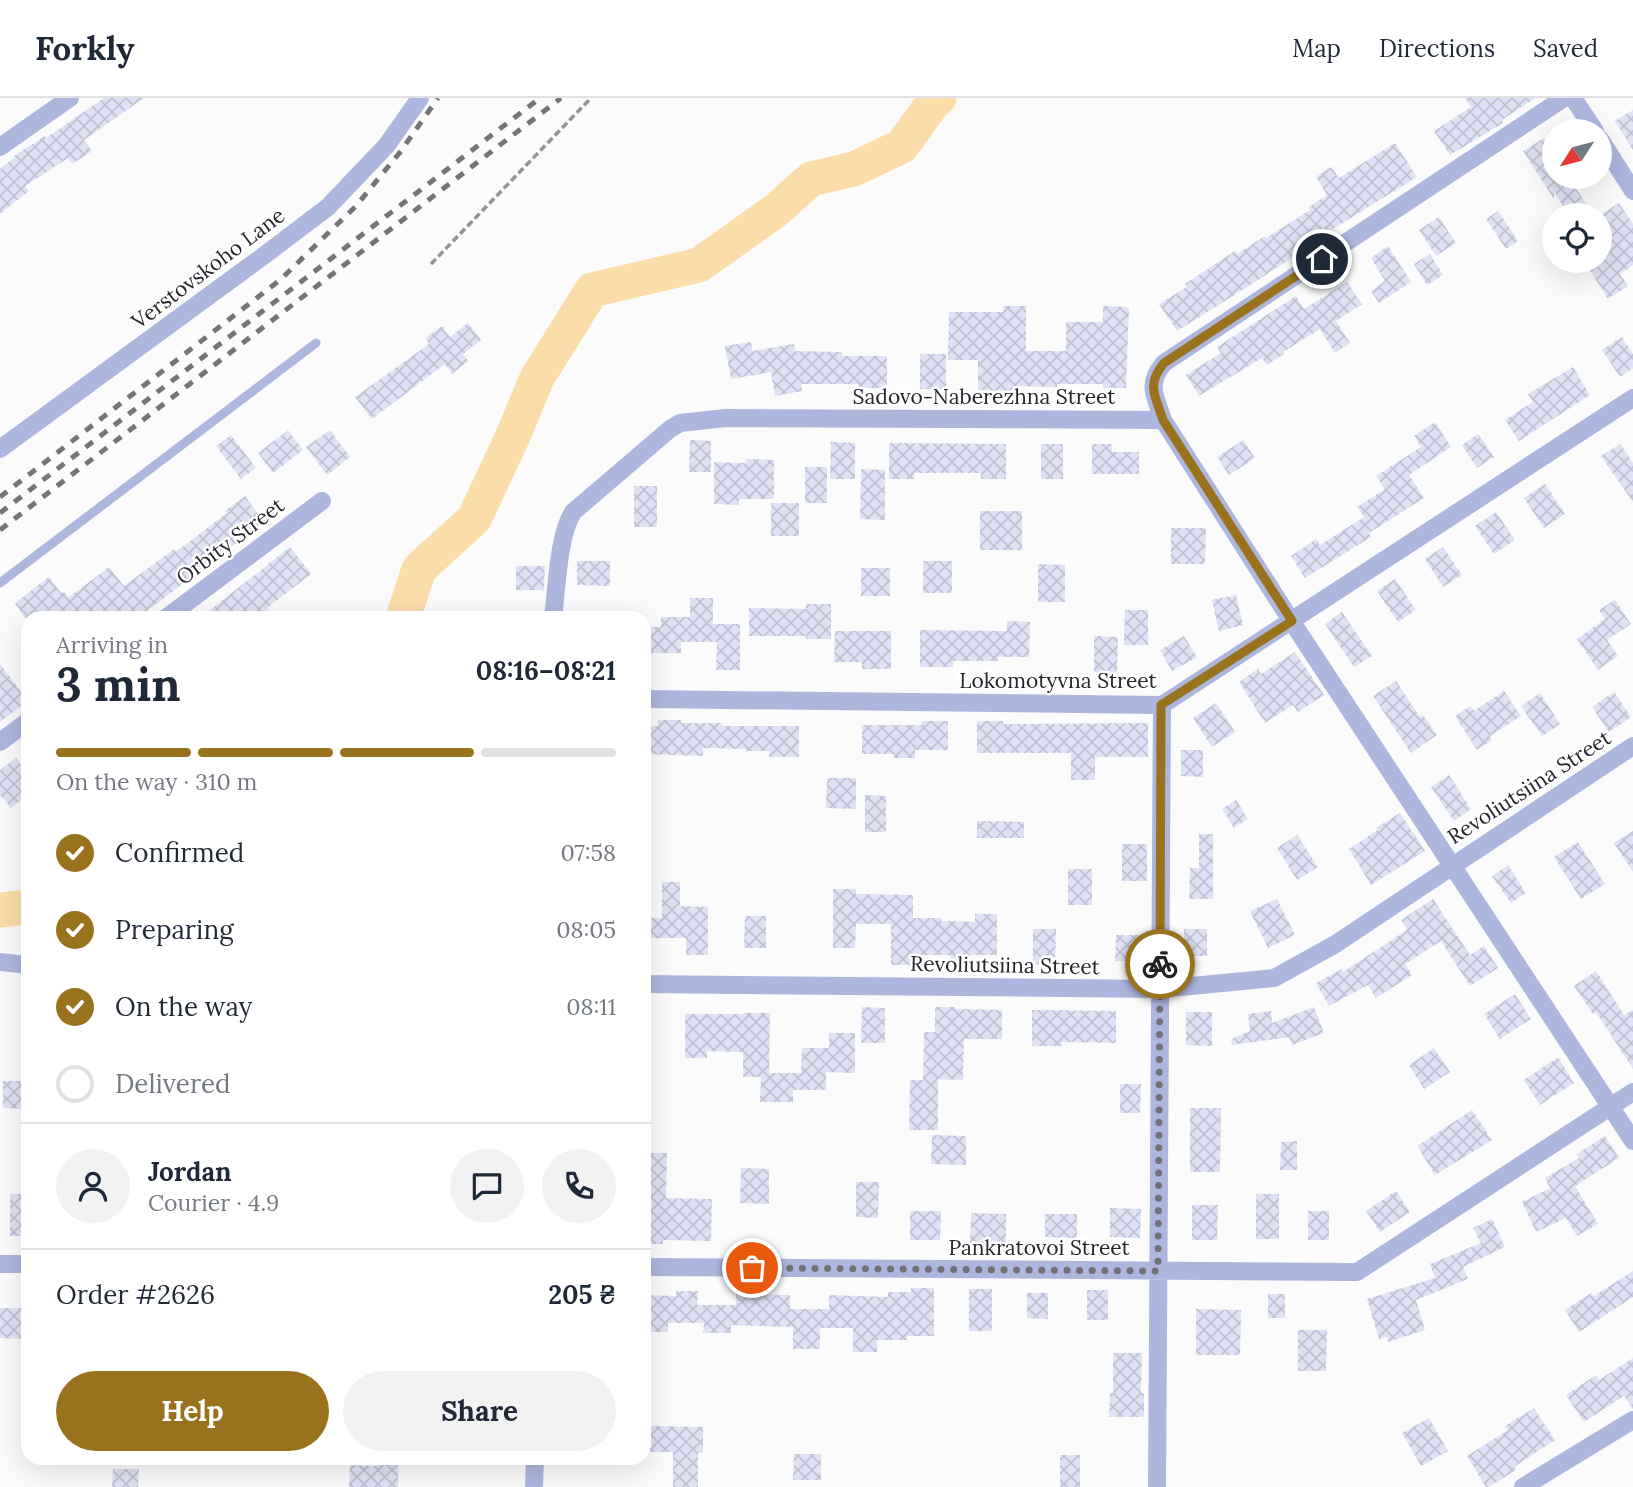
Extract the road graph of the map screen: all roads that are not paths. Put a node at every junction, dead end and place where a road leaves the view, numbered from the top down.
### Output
1 (70, 98) edge
2 (420, 98) edge
3 (1564, 98) edge
4 (1573, 98) edge
5 (1587, 119) edge
6 (0, 147) edge
7 (1612, 158) edge
8 (1633, 191) edge
9 (316, 343) dead end
10 (1633, 398) edge
11 (1145, 409) junction
12 (1163, 420) junction
13 (0, 449) edge
14 (322, 501) dead end
15 (0, 583) edge
16 (175, 611) edge
17 (554, 611) edge
18 (1292, 621) junction
19 (651, 699) edge
20 (1161, 705) junction
21 (21, 726) edge
22 (0, 742) edge
23 (1633, 746) edge
24 (1453, 864) junction
25 (0, 962) edge
26 (21, 964) edge
27 (651, 984) edge
28 (1160, 989) junction
29 (1633, 1092) edge
30 (1611, 1106) junction
31 (1633, 1141) edge
32 (0, 1264) edge
33 (21, 1264) edge
34 (651, 1267) edge
35 (1158, 1271) junction
36 (1633, 1420) edge
37 (535, 1465) edge
38 (534, 1487) edge
39 (1157, 1487) edge
40 (1523, 1487) edge

1 - 6 street
2 - 13 street, Verstovskoho Lane
3 - 11 street
4 - 5 street
7 - 8 street
9 - 15 lane
10 - 18 street, Lokomotyvna Street
11 - 12 street, Sadovo-Naberezhna Street
11 - 12 street
11 - 17 street, Sadovo-Naberezhna Street
12 - 18 street
14 - 16 street, Orbity Street
18 - 20 street, Lokomotyvna Street
18 - 24 street
19 - 20 street, Lokomotyvna Street
20 - 28 street
21 - 22 street
23 - 24 street, Revoliutsiina Street
24 - 28 street, Revoliutsiina Street
24 - 30 street
25 - 26 street
27 - 28 street, Revoliutsiina Street
28 - 35 street
29 - 30 street, Pankratovoi Street
30 - 31 street
30 - 35 street, Pankratovoi Street
32 - 33 street
34 - 35 street, Pankratovoi Street
35 - 39 street
36 - 40 street
37 - 38 street

